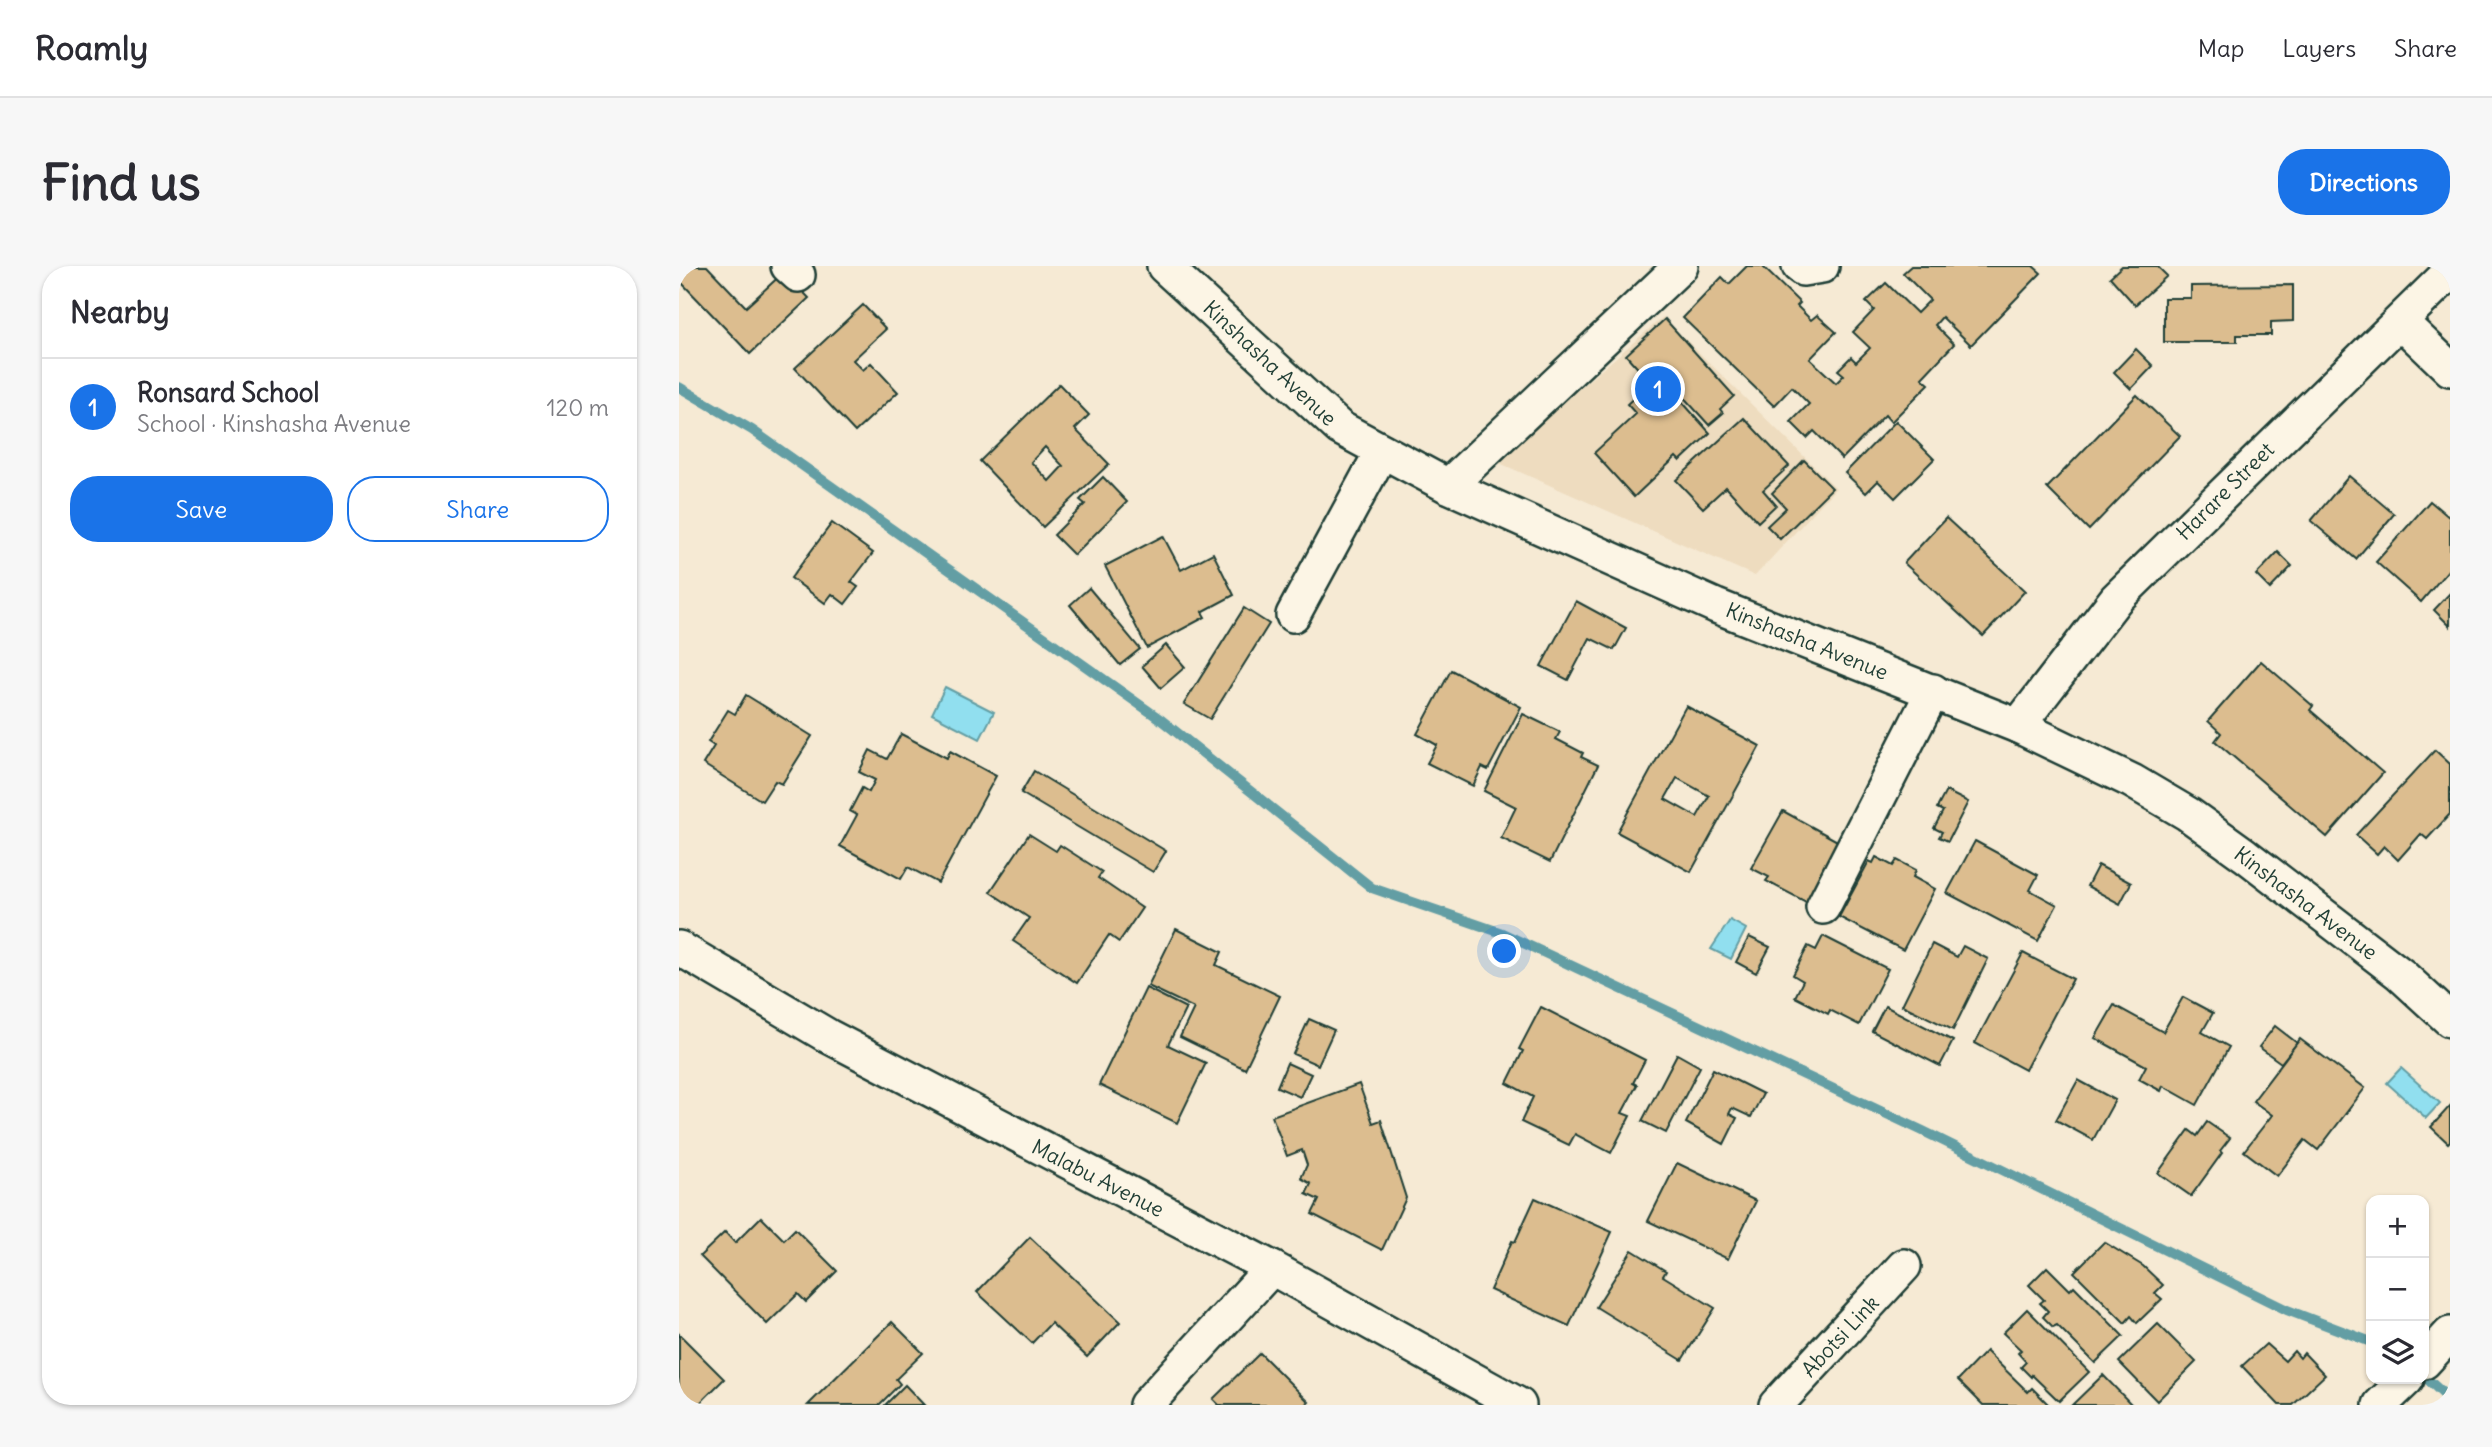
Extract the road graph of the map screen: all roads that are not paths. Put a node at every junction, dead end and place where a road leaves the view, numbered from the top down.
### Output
1 (1164, 266) edge
2 (1681, 266) edge
3 (1799, 266) edge
4 (1822, 266) edge
5 (2450, 272) edge
6 (2401, 321) junction
7 (2450, 369) edge
8 (1382, 451) junction
9 (1448, 486) junction
10 (1293, 615) dead end
11 (1933, 691) junction
12 (2018, 726) junction
13 (1823, 907) dead end
14 (679, 948) edge
15 (2450, 1020) edge
16 (1904, 1266) dead end
17 (1272, 1268) junction
18 (1146, 1405) edge
19 (1519, 1405) edge
20 (1776, 1405) edge

1 - 8 street, Kinshasha Avenue
2 - 9 street
3 - 4 street
5 - 6 street, Harare Street
6 - 7 street
6 - 12 street, Harare Street
8 - 9 street, Kinshasha Avenue
8 - 10 street
9 - 11 street, Kinshasha Avenue
11 - 12 street, Kinshasha Avenue
11 - 13 street
12 - 15 street, Kinshasha Avenue
14 - 17 street, Malabu Avenue
16 - 20 street, Abotsi Link
17 - 18 street
17 - 19 street, Malabu Avenue

